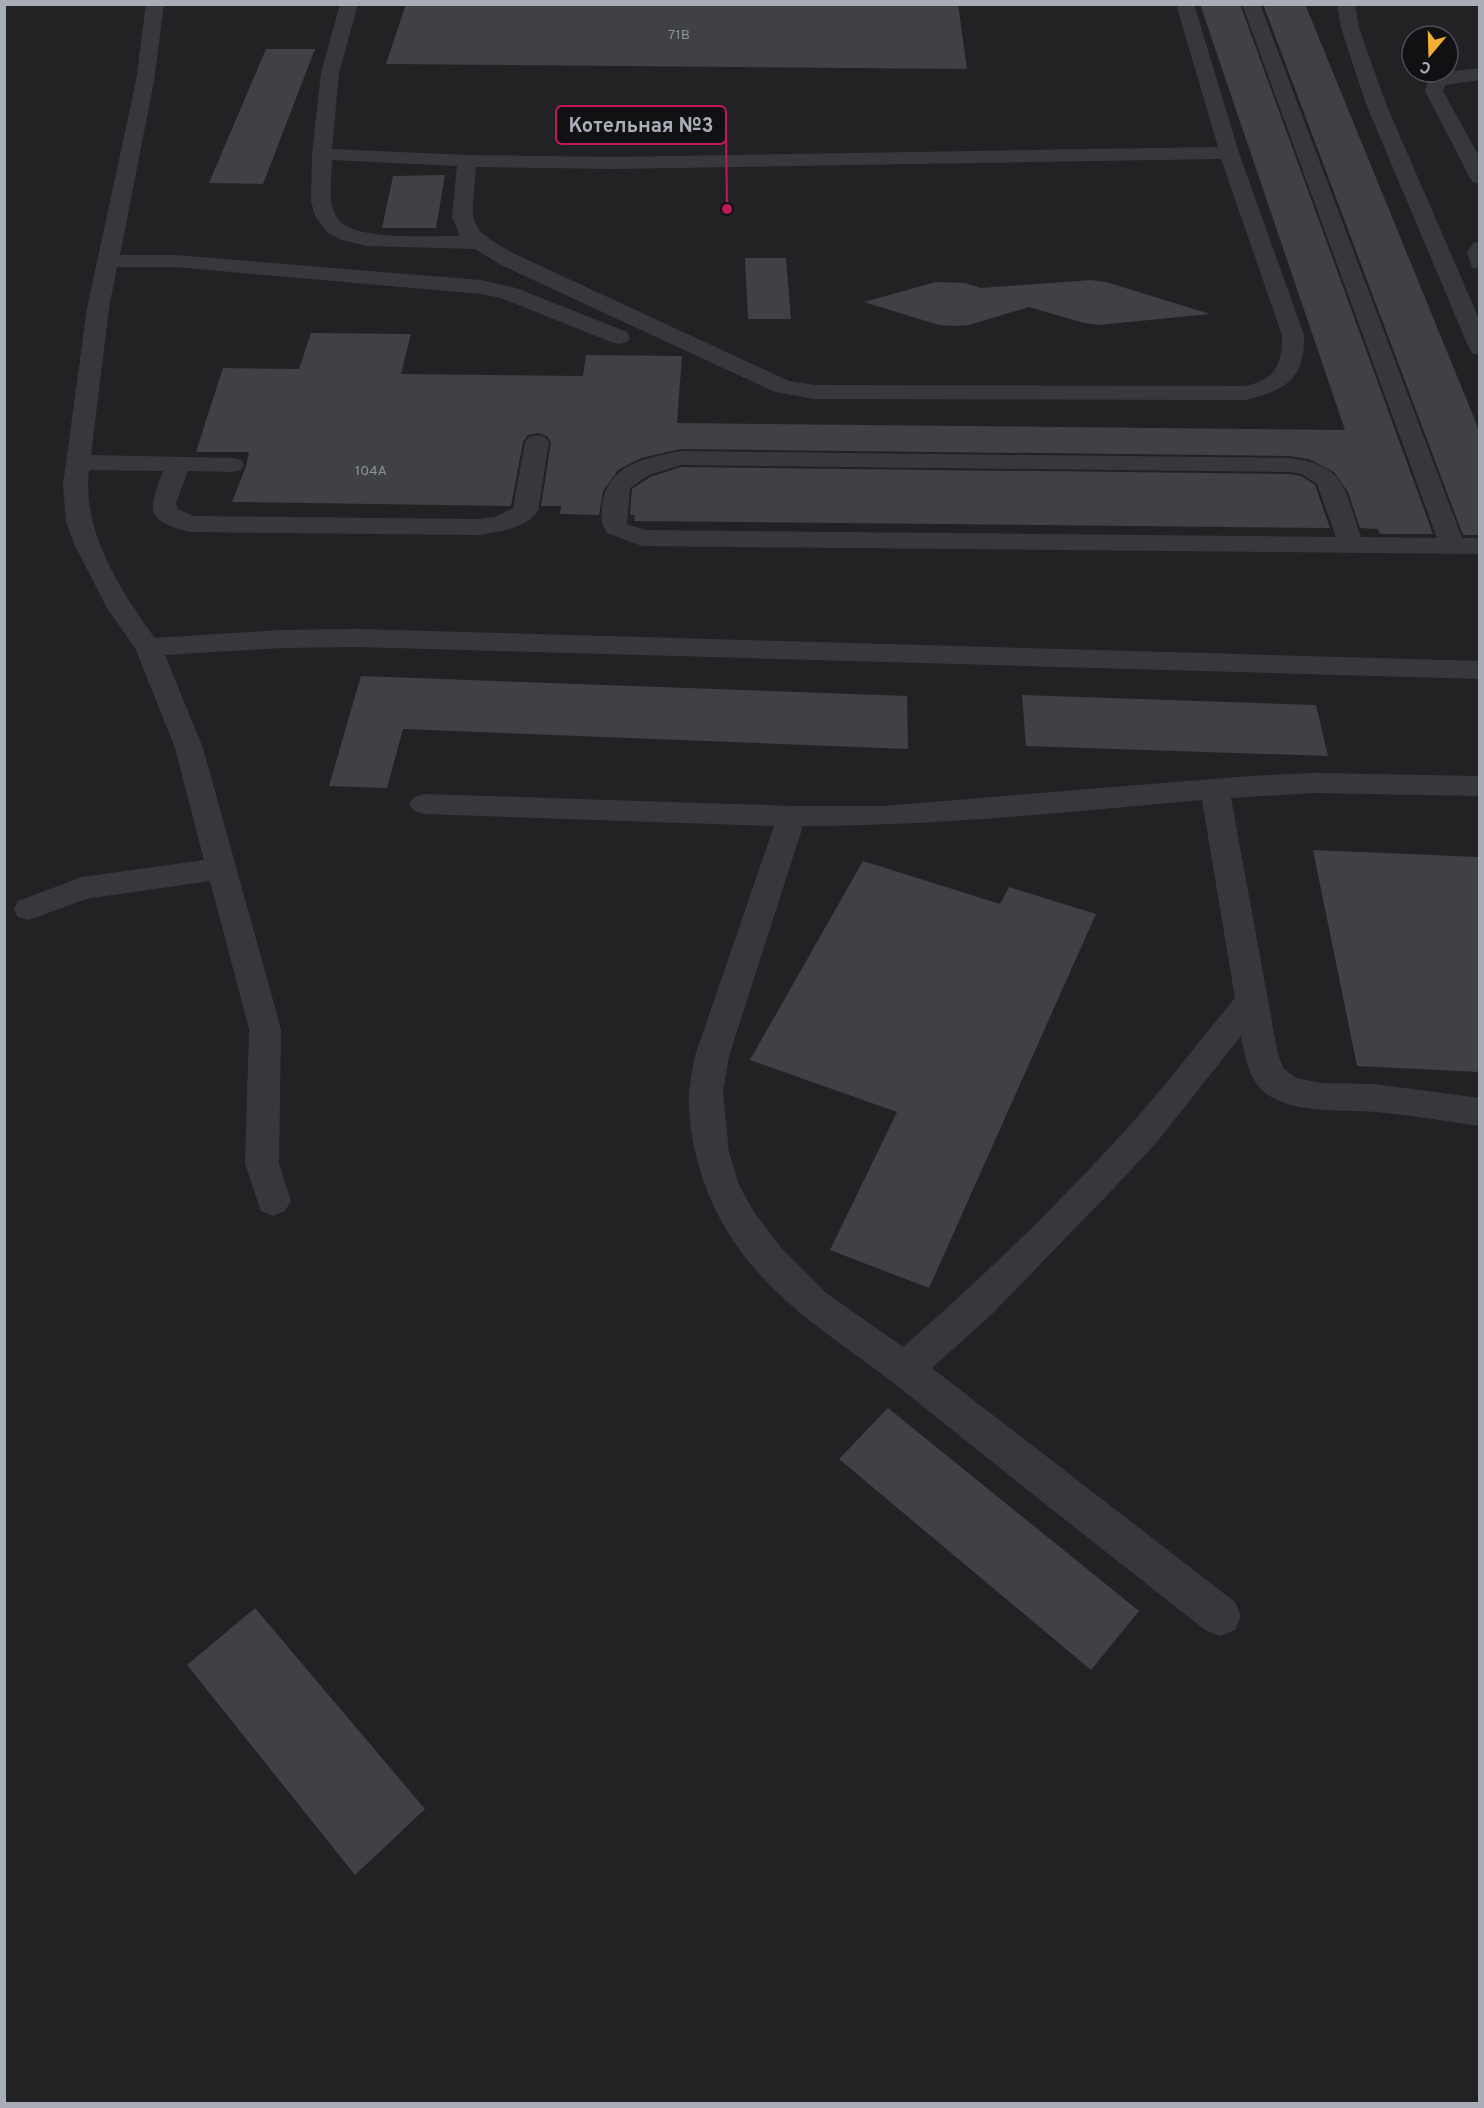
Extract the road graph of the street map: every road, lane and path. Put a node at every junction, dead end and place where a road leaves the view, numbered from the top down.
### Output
1 (155, 4) edge
2 (349, 4) edge
3 (1185, 4) edge
4 (1251, 4) edge
5 (1346, 4) edge
6 (1479, 74) edge
7 (1456, 133) junction
8 (1479, 133) edge
9 (1229, 153) junction
10 (322, 154) junction
11 (467, 160) junction
12 (1479, 178) edge
13 (479, 243) junction
14 (1479, 247) edge
15 (108, 261) junction
16 (1479, 263) edge
17 (619, 338) dead end
18 (1479, 348) edge
19 (537, 442) dead end
20 (78, 462) junction
21 (178, 464) junction
22 (232, 465) dead end
23 (1351, 544) junction
24 (1452, 545) junction
25 (1479, 546) edge
26 (148, 647) junction
27 (1479, 670) edge
28 (1479, 786) edge
29 (1215, 789) junction
30 (424, 804) dead end
31 (792, 816) junction
32 (220, 869) junction
33 (29, 909) dead end
34 (1252, 1000) junction
35 (1479, 1112) edge
36 (273, 1201) dead end
37 (904, 1370) junction
38 (1220, 1616) dead end

1 - 15 lane
2 - 10 lane
3 - 9 lane
4 - 24 lane
5 - 18 lane
6 - 7 lane
7 - 8 lane
7 - 12 lane
9 - 11 lane
9 - 13 lane
10 - 11 lane
10 - 13 lane
11 - 13 lane
14 - 16 lane
15 - 17 lane
15 - 20 lane
19 - 21 lane
20 - 21 lane
20 - 26 lane
21 - 22 lane
23 - 23 lane
23 - 24 lane
24 - 25 lane
26 - 27 lane
26 - 32 lane
28 - 29 lane
29 - 31 lane
29 - 34 lane
30 - 31 lane
31 - 37 lane
32 - 33 lane
32 - 36 lane
34 - 35 lane
34 - 37 lane
37 - 38 lane

